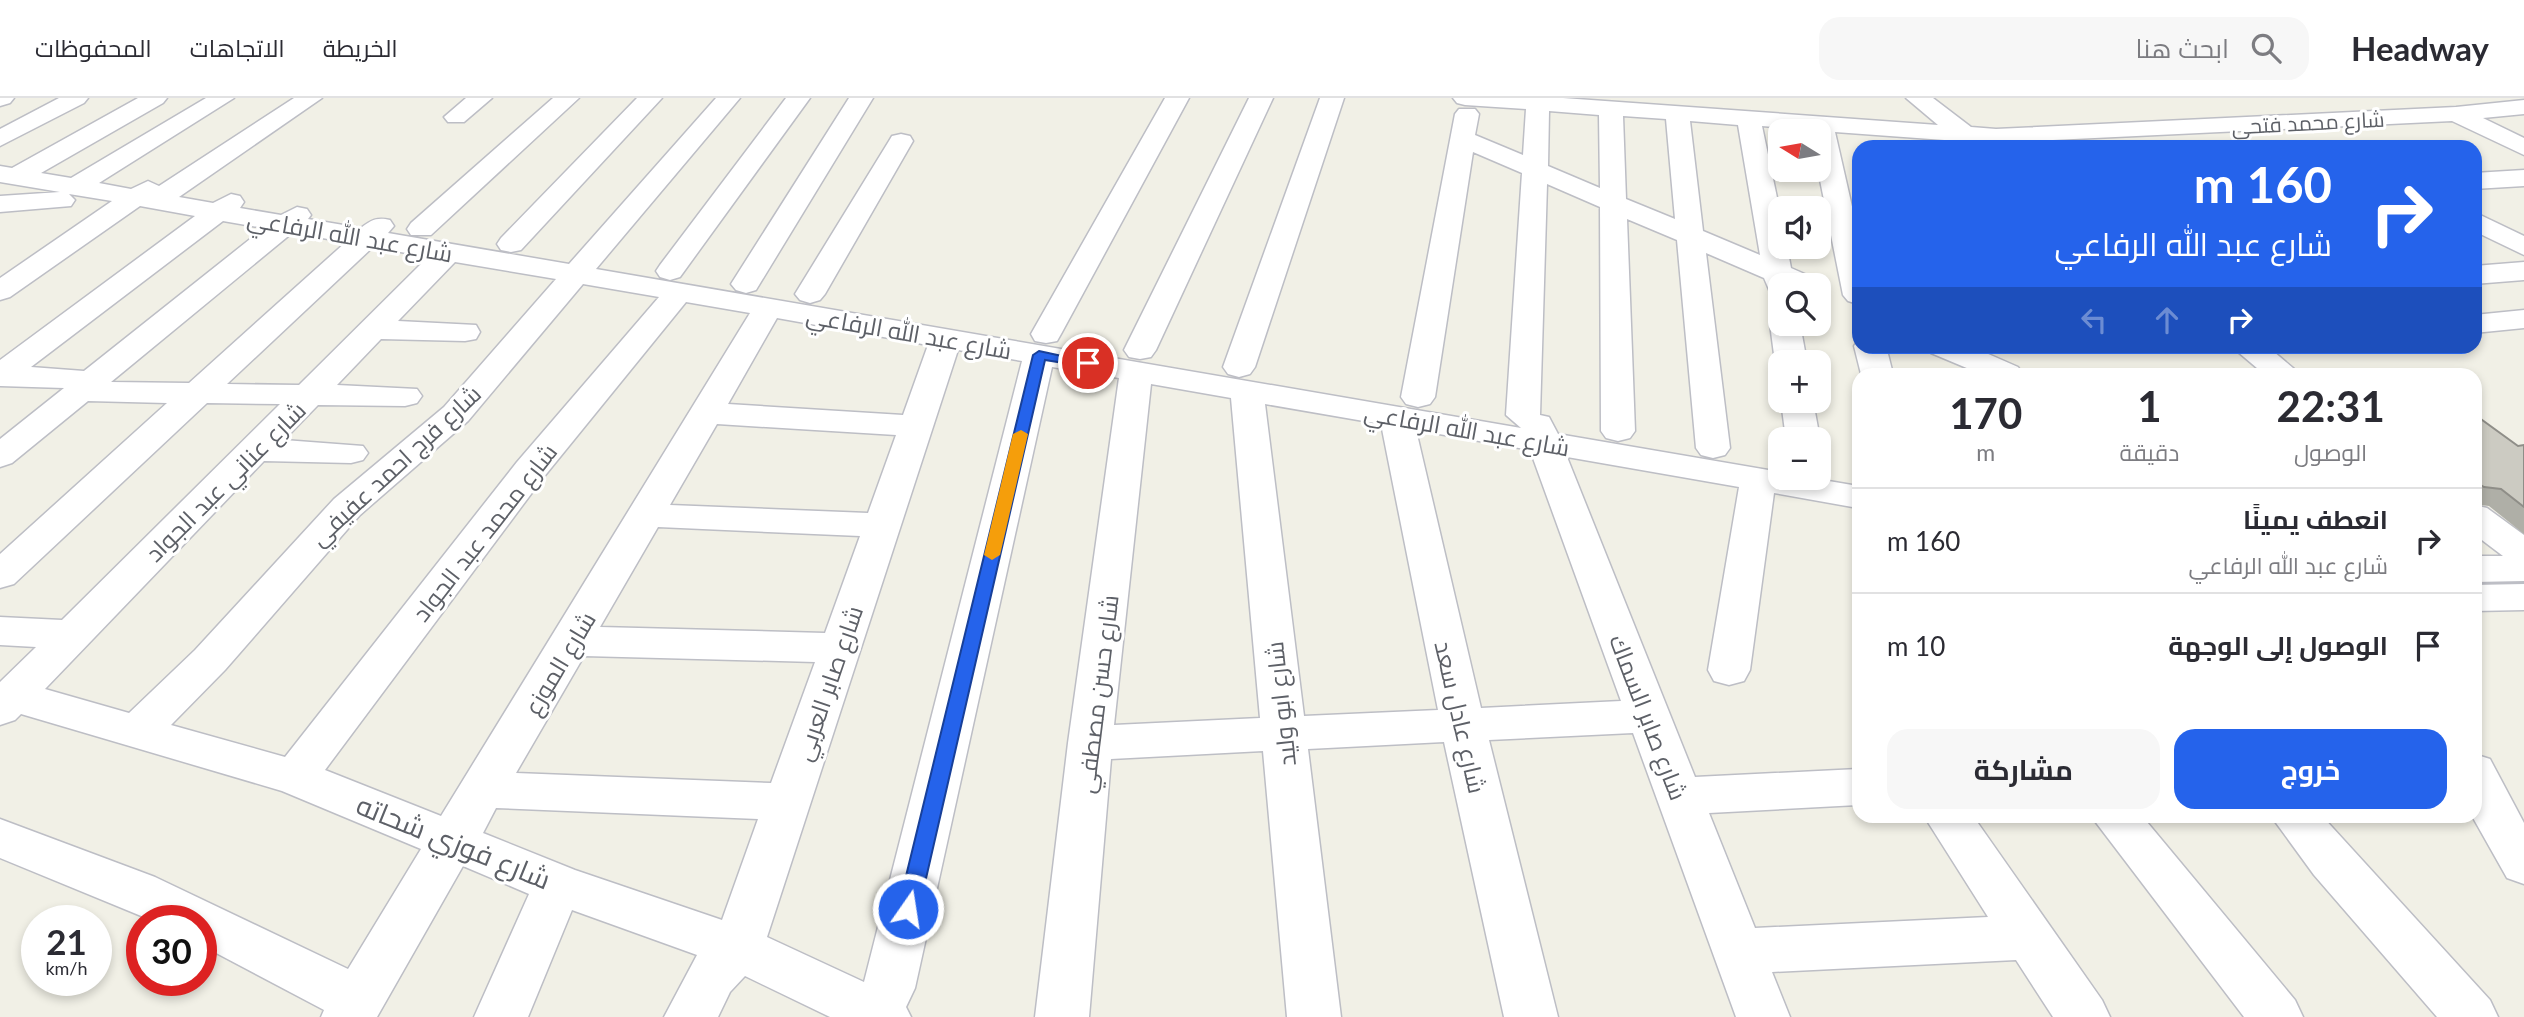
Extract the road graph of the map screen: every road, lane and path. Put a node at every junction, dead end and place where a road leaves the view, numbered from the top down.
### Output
1 (76, 98) edge
2 (155, 98) edge
3 (222, 98) edge
4 (310, 98) edge
5 (480, 98) edge
6 (566, 98) edge
7 (650, 98) edge
8 (728, 98) edge
9 (798, 98) edge
10 (861, 98) edge
11 (1177, 98) edge
12 (1261, 98) edge
13 (1332, 98) edge
14 (1918, 98) edge
15 (1481, 99) edge
16 (1571, 102) edge
17 (1538, 103) junction
18 (1643, 105) edge
19 (2524, 107) edge
20 (1611, 109) junction
21 (1677, 114) junction
22 (2456, 114) junction
23 (456, 117) dead end
24 (1749, 119) junction
25 (1768, 120) edge
26 (1831, 125) edge
27 (2500, 136) junction
28 (0, 139) edge
29 (1464, 139) junction
30 (2447, 139) dead end
31 (1965, 140) edge
32 (1973, 140) edge
33 (1984, 140) edge
34 (901, 141) dead end
35 (2524, 148) edge
36 (1535, 170) junction
37 (1831, 170) edge
38 (2524, 178) edge
39 (86, 181) junction
40 (2482, 181) edge
41 (9, 184) edge
42 (150, 193) junction
43 (1613, 203) junction
44 (227, 205) junction
45 (2524, 214) edge
46 (294, 217) junction
47 (2482, 223) edge
48 (2482, 226) edge
49 (421, 229) junction
50 (375, 231) junction
51 (1689, 235) junction
52 (511, 244) junction
53 (2524, 247) edge
54 (449, 252) junction
55 (0, 256) edge
56 (43, 261) junction
57 (583, 266) junction
58 (1852, 267) edge
59 (2524, 271) edge
60 (1778, 273) edge
61 (1768, 274) edge
62 (2482, 274) edge
63 (674, 281) junction
64 (0, 291) edge
65 (810, 294) junction
66 (757, 296) junction
67 (1831, 296) edge
68 (1852, 304) edge
69 (2524, 319) edge
70 (2482, 323) edge
71 (372, 330) junction
72 (465, 332) dead end
73 (946, 338) junction
74 (1043, 344) junction
75 (2257, 354) edge
76 (1971, 360) edge
77 (1138, 361) junction
78 (1992, 368) edge
79 (2276, 368) edge
80 (0, 375) edge
81 (1243, 379) junction
82 (84, 387) junction
83 (310, 394) junction
84 (193, 395) junction
85 (405, 396) dead end
86 (1407, 407) junction
87 (706, 413) junction
88 (1534, 425) junction
89 (916, 426) junction
90 (1618, 431) junction
91 (1713, 447) junction
92 (255, 450) junction
93 (351, 453) dead end
94 (0, 456) edge
95 (1831, 468) edge
96 (1768, 469) edge
97 (1768, 469) edge
98 (1852, 472) edge
99 (1768, 474) edge
100 (1831, 489) edge
101 (1852, 495) edge
102 (646, 515) junction
103 (2482, 522) edge
104 (882, 525) junction
105 (2524, 553) edge
106 (2524, 568) edge
107 (2482, 569) edge
108 (0, 575) edge
109 (2524, 597) edge
110 (2482, 598) edge
111 (0, 631) edge
112 (72, 635) junction
113 (571, 641) junction
114 (839, 648) junction
115 (1729, 670) dead end
116 (6, 702) edge
117 (1649, 716) junction
118 (1463, 726) junction
119 (138, 731) junction
120 (1283, 736) junction
121 (1090, 743) junction
122 (295, 777) junction
123 (1852, 787) edge
124 (2482, 787) edge
125 (483, 790) junction
126 (1679, 796) junction
127 (787, 802) junction
128 (1953, 823) edge
129 (2121, 823) edge
130 (2301, 823) edge
131 (0, 838) edge
132 (453, 841) junction
133 (2524, 864) edge
134 (558, 884) junction
135 (2029, 937) junction
136 (738, 948) junction
137 (1738, 951) junction
138 (352, 1009) edge
139 (878, 1016) edge
140 (501, 1017) edge
141 (691, 1017) edge
142 (1062, 1017) edge
143 (1314, 1017) edge
144 (1531, 1017) edge
145 (1763, 1017) edge
146 (2083, 1017) edge
147 (2276, 1017) edge
148 (2471, 1017) edge

1 - 28 street
2 - 41 street
3 - 39 street
4 - 42 street
5 - 23 street
6 - 49 street
7 - 52 street
8 - 57 street, شارع فرج احمد عفيفي
9 - 63 street, شارع محمد عبد الجواد
10 - 66 street, شارع الموزع
11 - 74 street
12 - 77 street, شارع حسن مصطفي
13 - 81 street
14 - 32 street
15 - 17 street, شارع محمد فتحي
15 - 29 street
16 - 17 street, شارع محمد فتحي
16 - 20 street, شارع محمد فتحي
17 - 36 street
18 - 20 street, شارع محمد فتحي
18 - 21 street, شارع محمد فتحي
19 - 22 street, شارع محمد فتحي
20 - 43 street
21 - 24 street, شارع محمد فتحي
21 - 51 street
22 - 27 street
22 - 33 street, شارع محمد فتحي
24 - 25 street, شارع محمد فتحي
24 - 60 street
26 - 31 street, شارع محمد فتحي
27 - 30 street
27 - 35 street
29 - 36 street
29 - 86 street
34 - 65 street
36 - 43 street
36 - 88 street
37 - 58 street
38 - 40 street
39 - 41 street, شارع عبد الله الرفاعي
39 - 42 street, شارع عبد الله الرفاعي
41 - 42 street
42 - 44 street, شارع عبد الله الرفاعي
42 - 56 street
43 - 51 street
43 - 90 street
44 - 46 street, شارع عبد الله الرفاعي
44 - 80 street
45 - 47 street
46 - 50 street, شارع عبد الله الرفاعي
46 - 82 street
48 - 53 street
49 - 50 street, شارع عبد الله الرفاعي
49 - 52 street, شارع عبد الله الرفاعي
50 - 54 street, شارع عبد الله الرفاعي
50 - 84 street
51 - 61 street
51 - 91 street
52 - 57 street, شارع عبد الله الرفاعي
54 - 57 street, شارع عبد الله الرفاعي
54 - 71 street, شارع عناني عبد الجواد
55 - 56 street
56 - 64 street
57 - 63 street, شارع عبد الله الرفاعي
57 - 119 street, شارع فرج احمد عفيفي
59 - 62 street
63 - 66 street, شارع عبد الله الرفاعي
63 - 122 street, شارع محمد عبد الجواد
65 - 66 street, شارع عبد الله الرفاعي
65 - 74 street, شارع عبد الله الرفاعي
66 - 73 street, شارع عبد الله الرفاعي
66 - 87 street, شارع الموزع
67 - 68 street
69 - 70 street
71 - 72 street
71 - 83 street, شارع عناني عبد الجواد
73 - 74 street, شارع عبد الله الرفاعي
73 - 89 street, شارع صابر العربي
74 - 77 street, شارع عبد الله الرفاعي
74 - 139 street
75 - 79 street
76 - 78 street
77 - 81 street, شارع عبد الله الرفاعي
77 - 121 street, شارع حسن مصطفي
80 - 82 street
81 - 86 street, شارع عبد الله الرفاعي
81 - 120 street, شارع ابو وليد
82 - 84 street
82 - 94 street
83 - 84 street
83 - 85 street
83 - 92 street, شارع عناني عبد الجواد
84 - 108 street
86 - 88 street, شارع عبد الله الرفاعي
86 - 118 street, شارع عادل سعد
87 - 89 street
87 - 102 street, شارع الموزع
88 - 90 street, شارع عبد الله الرفاعي
88 - 96 street, شارع عبد الله الرفاعي
88 - 117 street, شارع صابر السماك
89 - 104 street, شارع صابر العربي
90 - 91 street, شارع عبد الله الرفاعي
91 - 97 street, شارع عبد الله الرفاعي
92 - 93 street
92 - 112 street, شارع عناني عبد الجواد
95 - 98 street
99 - 115 street
100 - 101 street, شارع عبد الله الرفاعي
102 - 104 street
102 - 113 street, شارع الموزع
103 - 105 street
104 - 114 street, شارع صابر العربي
106 - 107 street
109 - 110 street
111 - 112 street
112 - 116 street, شارع عناني عبد الجواد
113 - 114 street
113 - 125 street, شارع الموزع
114 - 127 street, شارع صابر العربي
116 - 119 street, شارع فوزي شحاته
117 - 118 street
117 - 126 street, شارع صابر السماك
118 - 120 street
118 - 144 street, شارع عادل سعد
119 - 122 street, شارع فوزي شحاته
120 - 121 street
120 - 143 street, شارع ابو وليد
121 - 142 street, شارع حسن مصطفي
122 - 132 street, شارع فوزي شحاته
123 - 126 street
124 - 133 street
125 - 127 street
125 - 132 street, شارع الموزع
126 - 137 street, شارع صابر السماك
127 - 136 street, شارع صابر العربي
128 - 135 street
129 - 147 street
130 - 148 street
131 - 138 street
132 - 134 street, شارع فوزي شحاته
132 - 138 street, شارع الموزع
134 - 136 street, شارع فوزي شحاته
134 - 140 street
135 - 137 street
135 - 146 street
136 - 139 street, شارع فوزي شحاته
136 - 141 street, شارع صابر العربي
137 - 145 street, شارع صابر السماك

